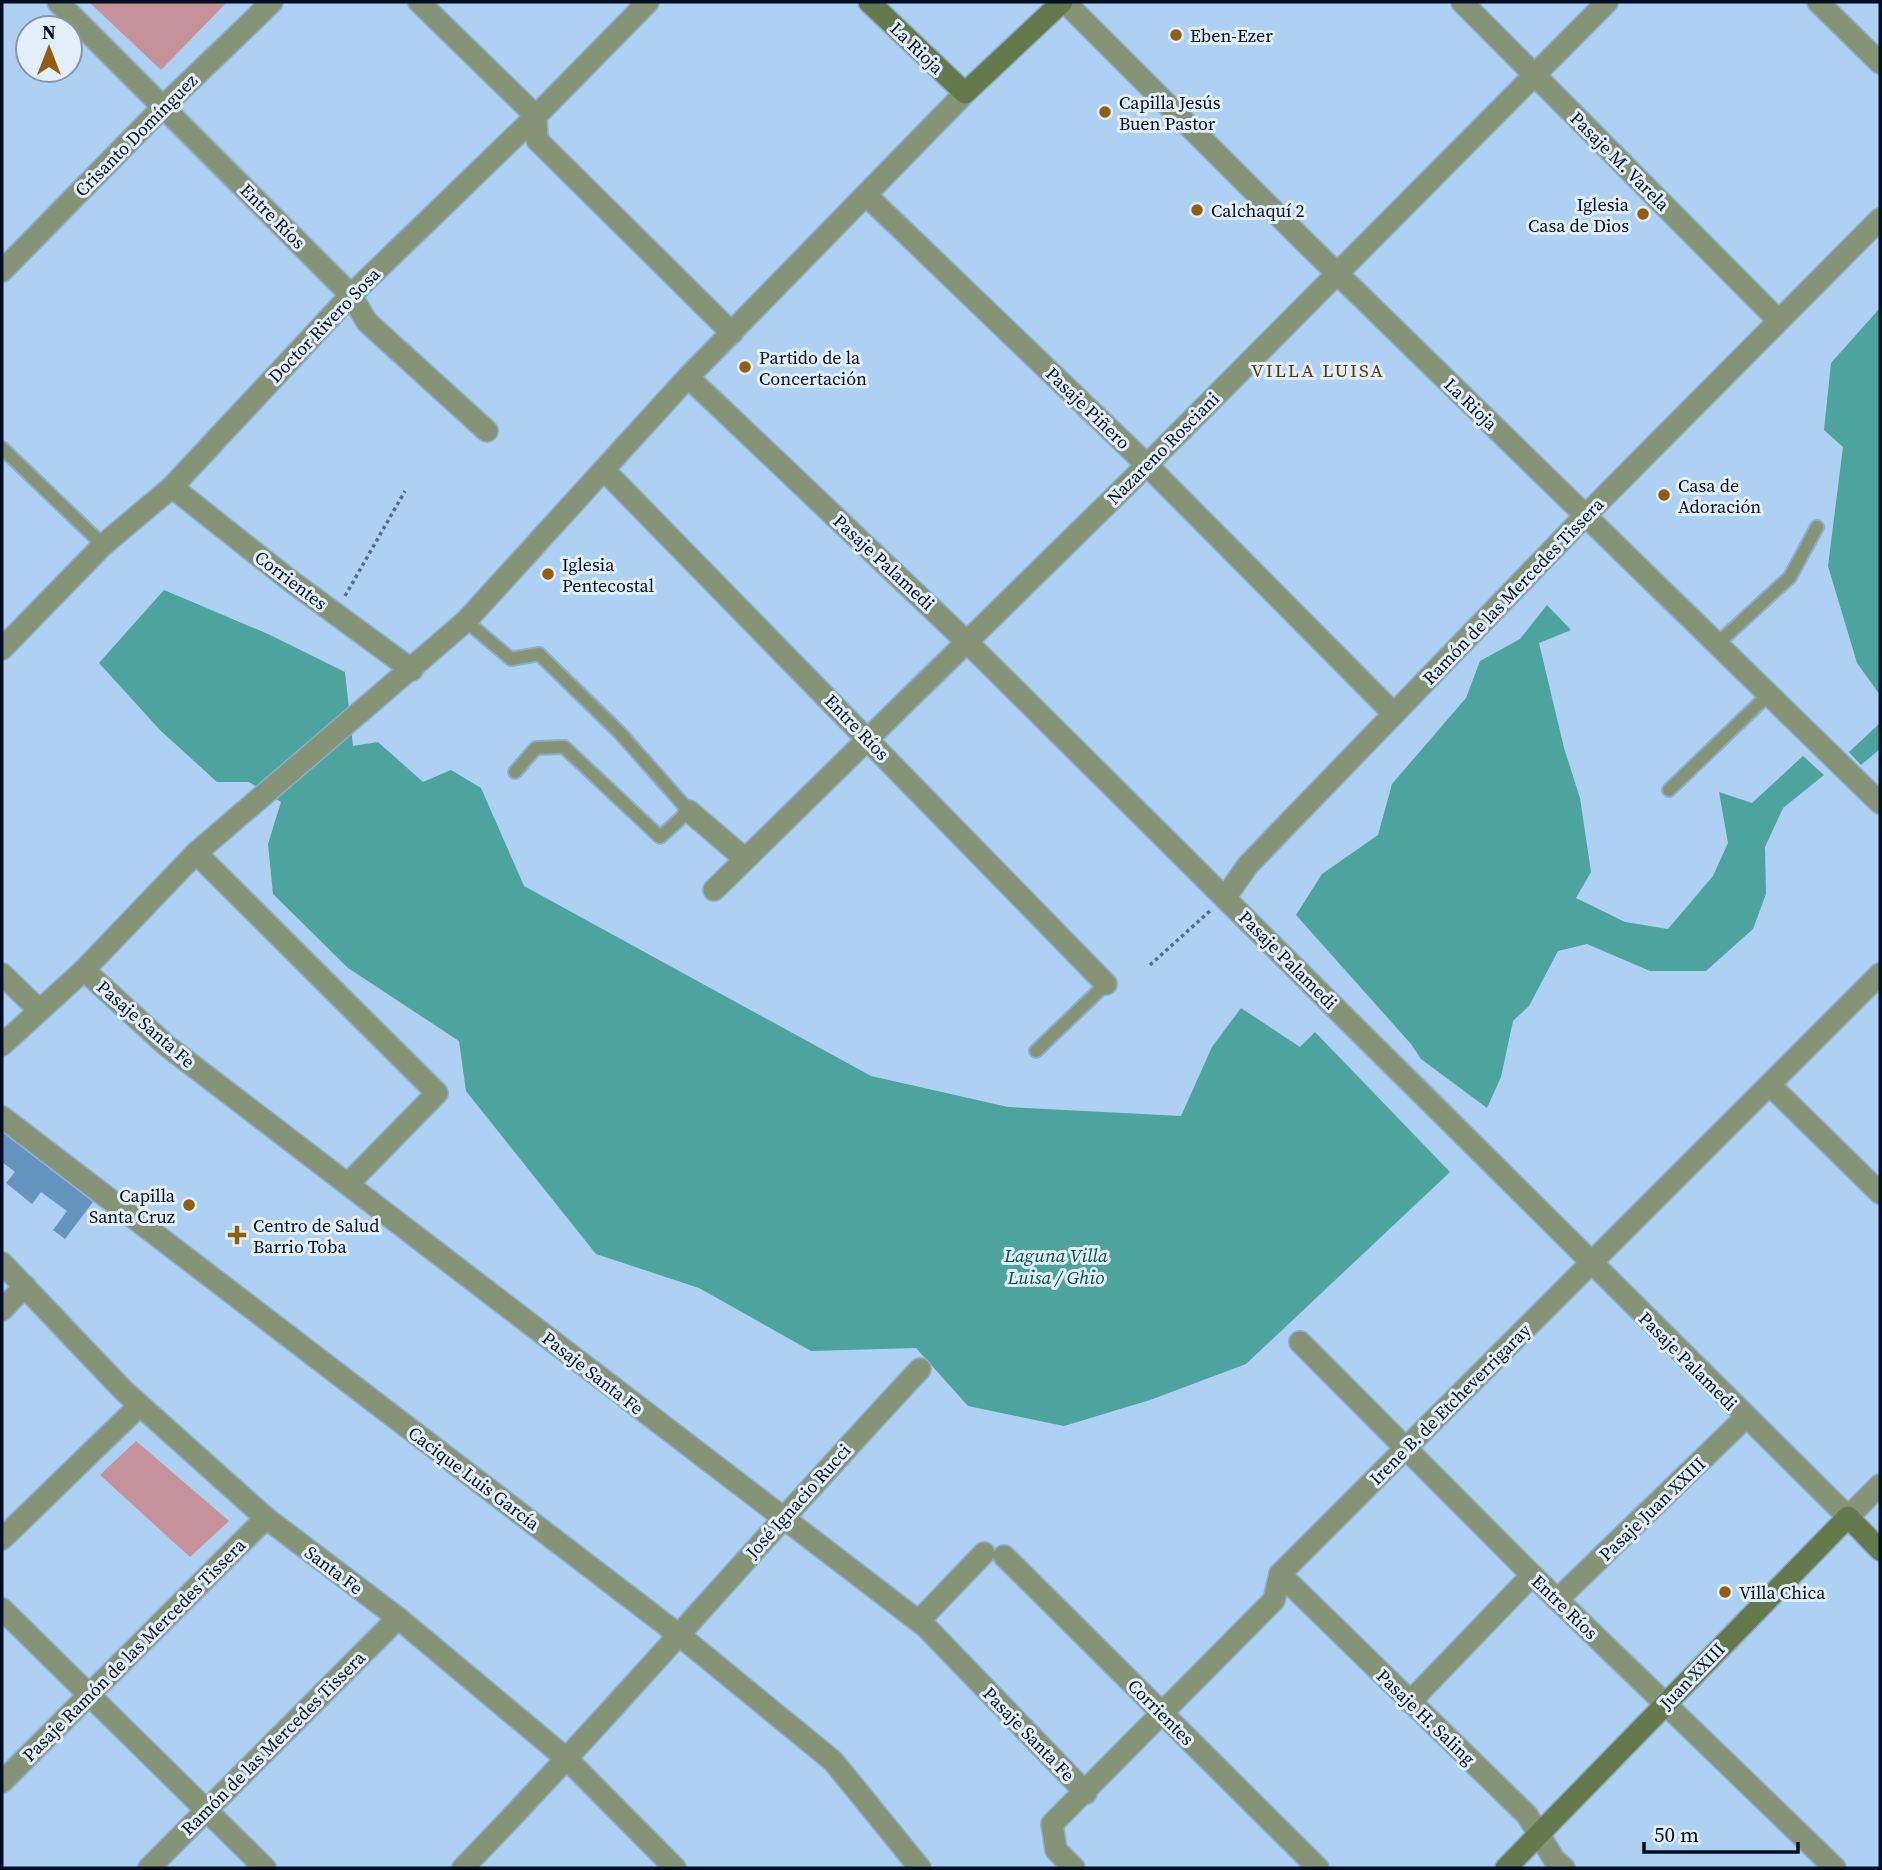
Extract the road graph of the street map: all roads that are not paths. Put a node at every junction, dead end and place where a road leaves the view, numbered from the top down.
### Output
1 (58, 2) edge
2 (272, 2) edge
3 (419, 2) edge
4 (648, 2) edge
5 (869, 2) edge
6 (1063, 2) edge
7 (1462, 2) edge
8 (1607, 2) edge
9 (1818, 2) edge
10 (1880, 63) edge
11 (1534, 74) junction
12 (965, 93) junction
13 (164, 106) junction
14 (537, 116) junction
15 (867, 195) junction
16 (1880, 219) edge
17 (2, 271) edge
18 (1336, 273) junction
19 (351, 295) junction
20 (1777, 320) junction
21 (732, 333) junction
22 (688, 377) junction
23 (487, 431) dead end
24 (2, 448) edge
25 (1147, 465) junction
26 (605, 471) junction
27 (172, 488) junction
28 (1587, 515) junction
29 (1817, 527) dead end
30 (103, 545) junction
31 (466, 621) junction
32 (968, 642) junction
33 (1717, 643) junction
34 (2, 649) edge
35 (412, 670) junction
36 (1769, 694) junction
37 (1394, 714) junction
38 (870, 739) junction
39 (514, 772) dead end
40 (1669, 790) dead end
41 (1880, 803) edge
42 (689, 811) junction
43 (195, 853) junction
44 (745, 859) junction
45 (714, 890) dead end
46 (1225, 898) junction
47 (84, 970) junction
48 (2, 974) edge
49 (1880, 974) edge
50 (1106, 984) joint
51 (39, 1010) junction
52 (2, 1045) edge
53 (1036, 1051) dead end
54 (1770, 1085) junction
55 (2, 1116) edge
56 (348, 1184) junction
57 (1880, 1193) edge
58 (2, 1264) edge
59 (1591, 1265) junction
60 (25, 1286) junction
61 (2, 1310) edge
62 (1300, 1342) dead end
63 (920, 1369) dead end
64 (140, 1405) junction
65 (1746, 1417) junction
66 (1406, 1446) junction
67 (1880, 1485) edge
68 (1848, 1517) junction
69 (266, 1518) junction
70 (781, 1518) junction
71 (2, 1539) edge
72 (1880, 1550) edge
73 (1280, 1574) junction
74 (1532, 1575) junction
75 (1557, 1600) junction
76 (2, 1609) edge
77 (398, 1618) junction
78 (919, 1621) junction
79 (679, 1635) junction
80 (90, 1696) junction
81 (1410, 1702) junction
82 (1665, 1703) junction
83 (1164, 1715) junction
84 (568, 1760) junction
85 (2, 1782) edge
86 (1086, 1793) junction
87 (206, 1810) junction
88 (1539, 1835) junction
89 (149, 1868) edge
90 (265, 1868) edge
91 (463, 1868) edge
92 (675, 1868) edge
93 (920, 1868) edge
94 (1074, 1868) edge
95 (1318, 1868) edge
96 (1506, 1868) edge
97 (1564, 1868) edge
98 (1835, 1868) edge

1 - 13 street, Entre Ríos
2 - 13 street, Crisanto Domínguez
3 - 14 street
4 - 14 street, Doctor Rivero Sosa
5 - 12 street, La Rioja
6 - 12 street
6 - 18 street, La Rioja
7 - 11 street, Pasaje M. Varela
8 - 11 street, Nazareno Rosciani
9 - 10 street
11 - 18 street, Nazareno Rosciani
11 - 20 street, Pasaje M. Varela
12 - 15 street
13 - 17 street, Crisanto Domínguez
13 - 19 street, Entre Ríos
14 - 19 street, Doctor Rivero Sosa
14 - 21 street
15 - 21 street
15 - 25 street, Pasaje Piñero
16 - 20 street, Ramón de las Mercedes Tissera
18 - 25 street, Nazareno Rosciani
18 - 28 street, La Rioja
19 - 23 street, Entre Ríos
19 - 27 street, Doctor Rivero Sosa
20 - 28 street, Ramón de las Mercedes Tissera
21 - 22 street
22 - 26 street
22 - 32 street, Pasaje Palamedi
24 - 30 lane
25 - 32 street, Nazareno Rosciani
25 - 37 street, Pasaje Piñero
26 - 31 street
26 - 38 street, Entre Ríos
27 - 30 street, Doctor Rivero Sosa
27 - 35 street, Corrientes
28 - 33 street, La Rioja
28 - 37 street, Ramón de las Mercedes Tissera
29 - 33 lane
30 - 34 street, Doctor Rivero Sosa
31 - 35 street
31 - 42 lane
32 - 38 street, Nazareno Rosciani
32 - 46 street, Pasaje Palamedi
33 - 36 street, La Rioja
35 - 43 street
36 - 40 lane
36 - 41 street, La Rioja
37 - 46 street, Ramón de las Mercedes Tissera
38 - 44 street, Nazareno Rosciani
38 - 50 street, Entre Ríos
39 - 42 lane
42 - 44 street
43 - 47 street
43 - 56 street
44 - 45 street, Nazareno Rosciani
46 - 59 street, Pasaje Palamedi
47 - 51 street
47 - 56 street, Pasaje Santa Fe
48 - 51 street
49 - 54 street, Irene B. de Etcheverrigaray
50 - 53 lane
51 - 52 street
54 - 57 street
54 - 59 street, Irene B. de Etcheverrigaray
55 - 79 street, Cacique Luis García
56 - 70 street, Pasaje Santa Fe
58 - 60 street, Santa Fe
59 - 65 street, Pasaje Palamedi
59 - 66 street, Irene B. de Etcheverrigaray
60 - 61 street
60 - 64 street, Santa Fe
62 - 66 street, Entre Ríos
63 - 70 street, José Ignacio Rucci
64 - 69 street, Santa Fe
64 - 71 street
65 - 68 street, Pasaje Palamedi
65 - 75 street, Pasaje Juan XXIII
66 - 73 street, Irene B. de Etcheverrigaray
66 - 74 street, Entre Ríos
67 - 68 street, Juan XXIII
68 - 72 street, Pasaje Palamedi
68 - 82 street, Juan XXIII
69 - 77 street, Santa Fe
69 - 80 street, Pasaje Ramón de las Mercedes Tissera
70 - 78 street, Pasaje Santa Fe
70 - 79 street, José Ignacio Rucci
73 - 81 street, Pasaje H. Saling
73 - 83 street, Irene B. de Etcheverrigaray
74 - 75 street, Entre Ríos
74 - 81 street
75 - 82 street, Entre Ríos
76 - 80 street
77 - 84 street, Santa Fe
77 - 87 street, Ramón de las Mercedes Tissera
78 - 83 street, Corrientes
78 - 86 street, Pasaje Santa Fe
79 - 84 street
79 - 93 street, Cacique Luis García
80 - 85 street, Pasaje Ramón de las Mercedes Tissera
80 - 87 street
81 - 88 street, Pasaje H. Saling
82 - 88 street, Juan XXIII
82 - 98 street, Entre Ríos
83 - 86 street, Irene B. de Etcheverrigaray
83 - 95 street, Corrientes
84 - 91 street
84 - 92 street, Santa Fe
86 - 94 street, Irene B. de Etcheverrigaray
87 - 89 street, Ramón de las Mercedes Tissera
87 - 90 street
88 - 96 street, Juan XXIII
88 - 97 street, Pasaje H. Saling

